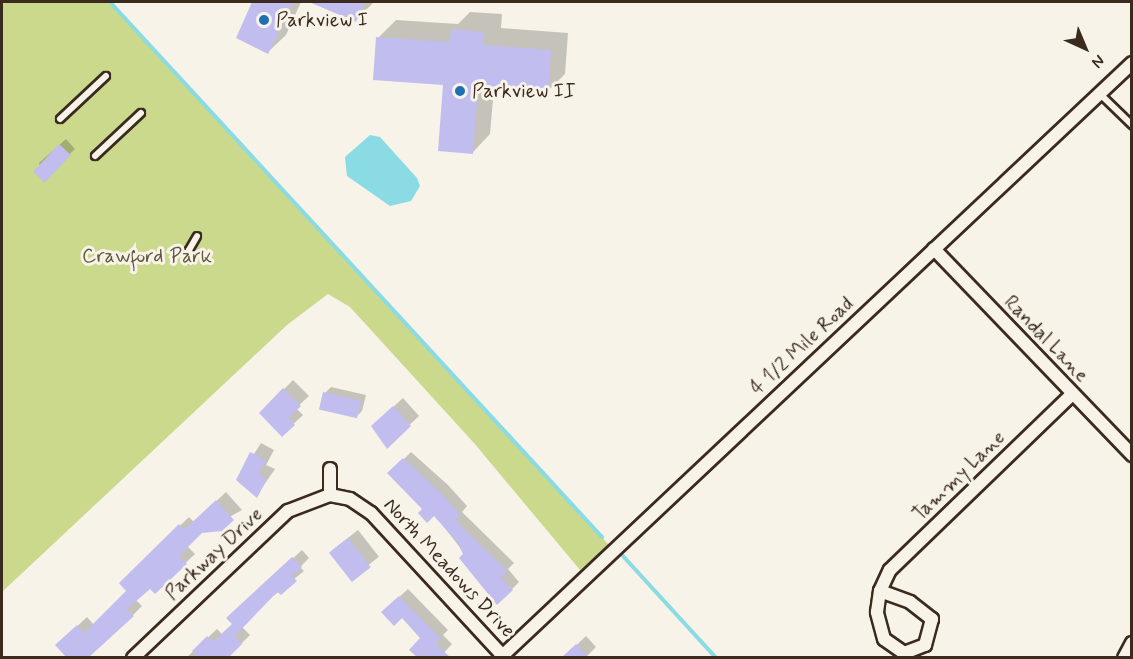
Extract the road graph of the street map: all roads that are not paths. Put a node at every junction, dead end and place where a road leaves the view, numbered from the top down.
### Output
1 (1131, 63) edge
2 (106, 76) dead end
3 (1100, 93) junction
4 (141, 113) dead end
5 (60, 119) dead end
6 (1131, 125) edge
7 (94, 156) dead end
8 (197, 236) dead end
9 (934, 249) junction
10 (191, 260) dead end
11 (1072, 394) junction
12 (1131, 455) edge
13 (330, 469) dead end
14 (330, 495) junction
15 (880, 591) junction
16 (1131, 643) edge
17 (133, 657) edge
18 (503, 657) edge
19 (1124, 657) edge

1 - 3 street, 4 1/2 Mile Road
2 - 5 lane
3 - 6 lane
3 - 9 street, 4 1/2 Mile Road
4 - 7 lane
8 - 10 lane
9 - 11 street, Randal Lane
9 - 18 street, 4 1/2 Mile Road
11 - 12 street, Randal Lane
11 - 15 street, Tammy Lane
13 - 14 street
14 - 17 street, Parkway Drive
14 - 18 street, North Meadows Drive
15 - 15 street
16 - 19 street

